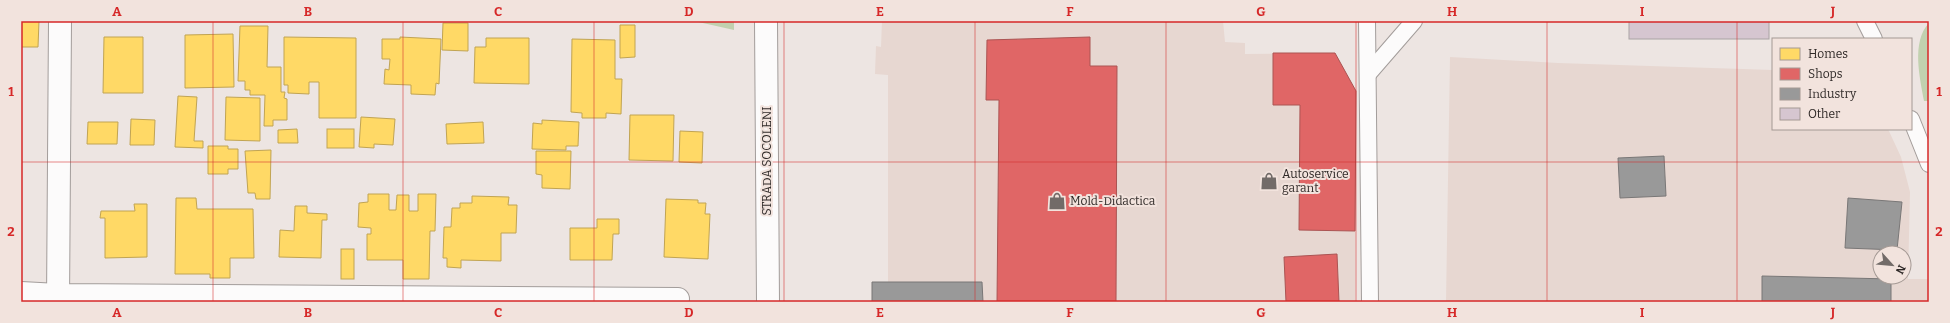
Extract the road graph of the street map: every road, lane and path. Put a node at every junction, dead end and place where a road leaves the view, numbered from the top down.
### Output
1 (60, 21) edge
2 (766, 21) edge
3 (1367, 21) edge
4 (1414, 21) edge
5 (1865, 21) edge
6 (1874, 38) edge
7 (1368, 74) junction
8 (1912, 120) edge
9 (1925, 135) edge
10 (1929, 164) edge
11 (21, 293) edge
12 (58, 298) edge
13 (678, 298) dead end
14 (768, 302) edge
15 (1370, 302) edge

1 - 12 street
2 - 14 street, STRADA SOCOLENI
3 - 7 lane
4 - 7 lane
5 - 6 lane
7 - 15 lane
8 - 9 lane
9 - 10 lane
11 - 12 street
12 - 13 street

